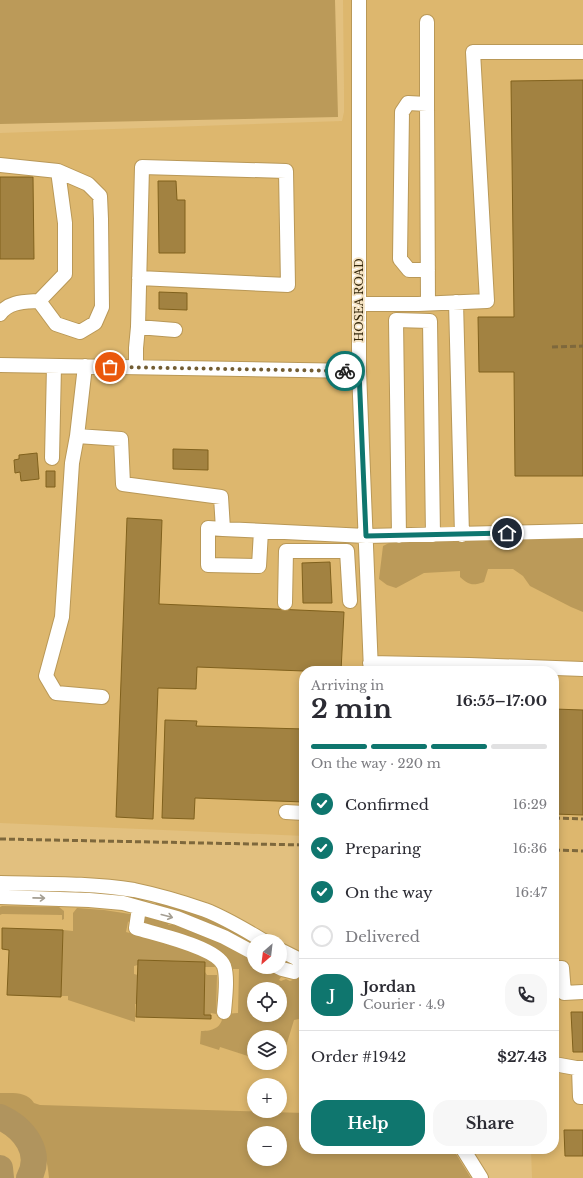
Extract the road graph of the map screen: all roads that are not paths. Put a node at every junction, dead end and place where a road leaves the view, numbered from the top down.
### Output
1 (359, 0) edge
2 (427, 22) dead end
3 (583, 52) edge
4 (427, 104) junction
5 (0, 165) edge
6 (58, 171) junction
7 (428, 270) junction
8 (139, 278) junction
9 (39, 301) junction
10 (456, 302) junction
11 (428, 303) junction
12 (359, 304) junction
13 (0, 314) edge
14 (138, 327) junction
15 (175, 330) dead end
16 (0, 365) edge
17 (54, 366) junction
18 (85, 366) junction
19 (136, 367) junction
20 (359, 371) junction
21 (77, 436) junction
22 (52, 458) dead end
23 (223, 529) junction
24 (261, 531) junction
25 (583, 531) edge
26 (328, 534) junction
27 (433, 535) junction
28 (462, 535) junction
29 (366, 536) junction
30 (399, 536) junction
31 (329, 551) junction
32 (350, 601) dead end
33 (285, 603) dead end
34 (371, 666) edge
35 (559, 669) edge
36 (583, 669) edge
37 (102, 697) dead end
38 (286, 812) dead end
39 (299, 813) edge
40 (0, 883) edge
41 (0, 897) edge
42 (140, 908) junction
43 (253, 934) edge
44 (247, 949) edge
45 (287, 954) edge
46 (299, 960) edge
47 (299, 968) edge
48 (559, 968) edge
49 (287, 971) edge
50 (583, 992) edge
51 (224, 1012) dead end
52 (559, 1065) edge
53 (581, 1068) edge
54 (583, 1097) edge
55 (466, 1154) edge
56 (481, 1178) edge

1 - 12 street, HOSEA ROAD
2 - 4 street
3 - 10 street
4 - 7 street
4 - 7 street
5 - 6 street
6 - 9 street
6 - 9 street
7 - 11 street
8 - 8 street
8 - 14 street
9 - 13 street
10 - 11 street
10 - 28 street
11 - 12 street
12 - 20 street, HOSEA ROAD
14 - 15 street
14 - 19 street
16 - 17 street
17 - 18 street
17 - 22 street
18 - 19 street
18 - 21 street
19 - 20 street
20 - 29 street, HOSEA ROAD
21 - 23 street
21 - 37 street
23 - 24 street
23 - 24 street
24 - 26 street
25 - 28 street
26 - 29 street
26 - 31 street
27 - 28 street
27 - 30 street
27 - 30 street
29 - 30 street
29 - 34 street, HOSEA ROAD
31 - 32 street
31 - 33 street
35 - 36 street
38 - 39 street
40 - 43 street
41 -> 42 street
42 -> 44 street
42 - 51 street
45 - 46 street
47 - 49 street
48 - 50 street
52 - 53 street
53 - 54 street
55 - 56 street

